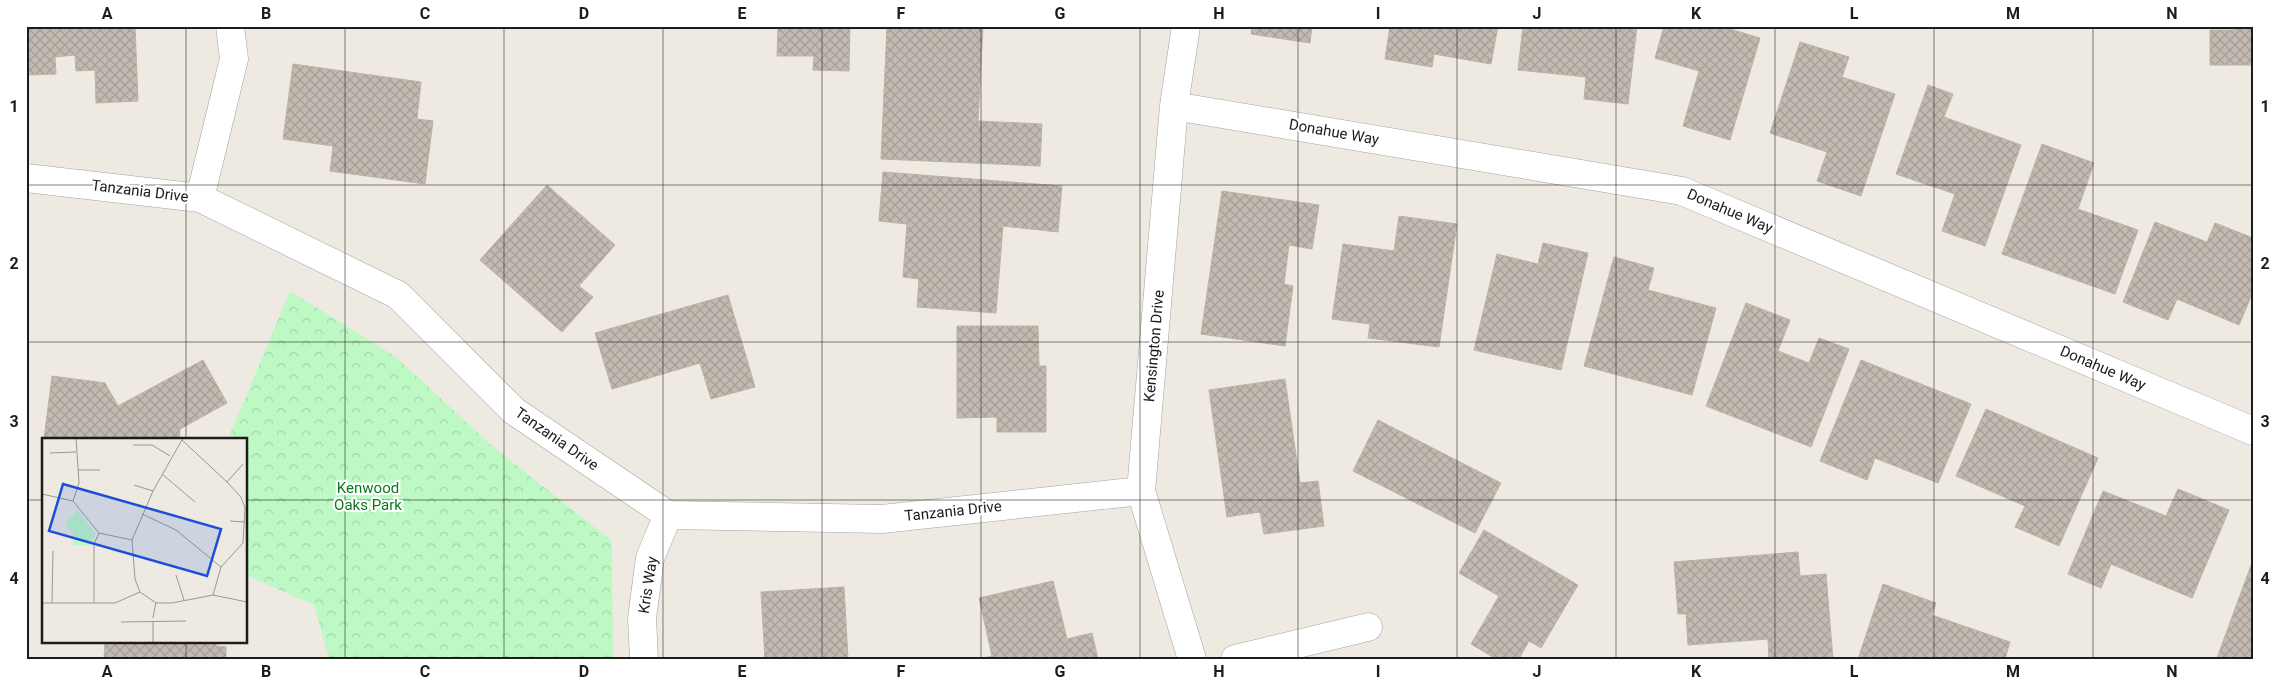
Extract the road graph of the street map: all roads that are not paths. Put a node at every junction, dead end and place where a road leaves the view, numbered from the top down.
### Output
1 (230, 26) edge
2 (1186, 26) edge
3 (1174, 106) junction
4 (26, 178) edge
5 (200, 198) junction
6 (2253, 431) edge
7 (1141, 491) junction
8 (668, 515) junction
9 (1368, 627) dead end
10 (644, 659) edge
11 (1192, 659) edge
12 (1235, 659) edge

1 - 5 street
2 - 3 street, Kensington Drive
3 - 6 street, Donahue Way
3 - 7 street, Kensington Drive
4 - 5 street, Tanzania Drive
5 - 8 street, Tanzania Drive
7 - 8 street, Tanzania Drive
7 - 11 street, Kensington Drive
8 - 10 street, Kris Way
9 - 12 street

